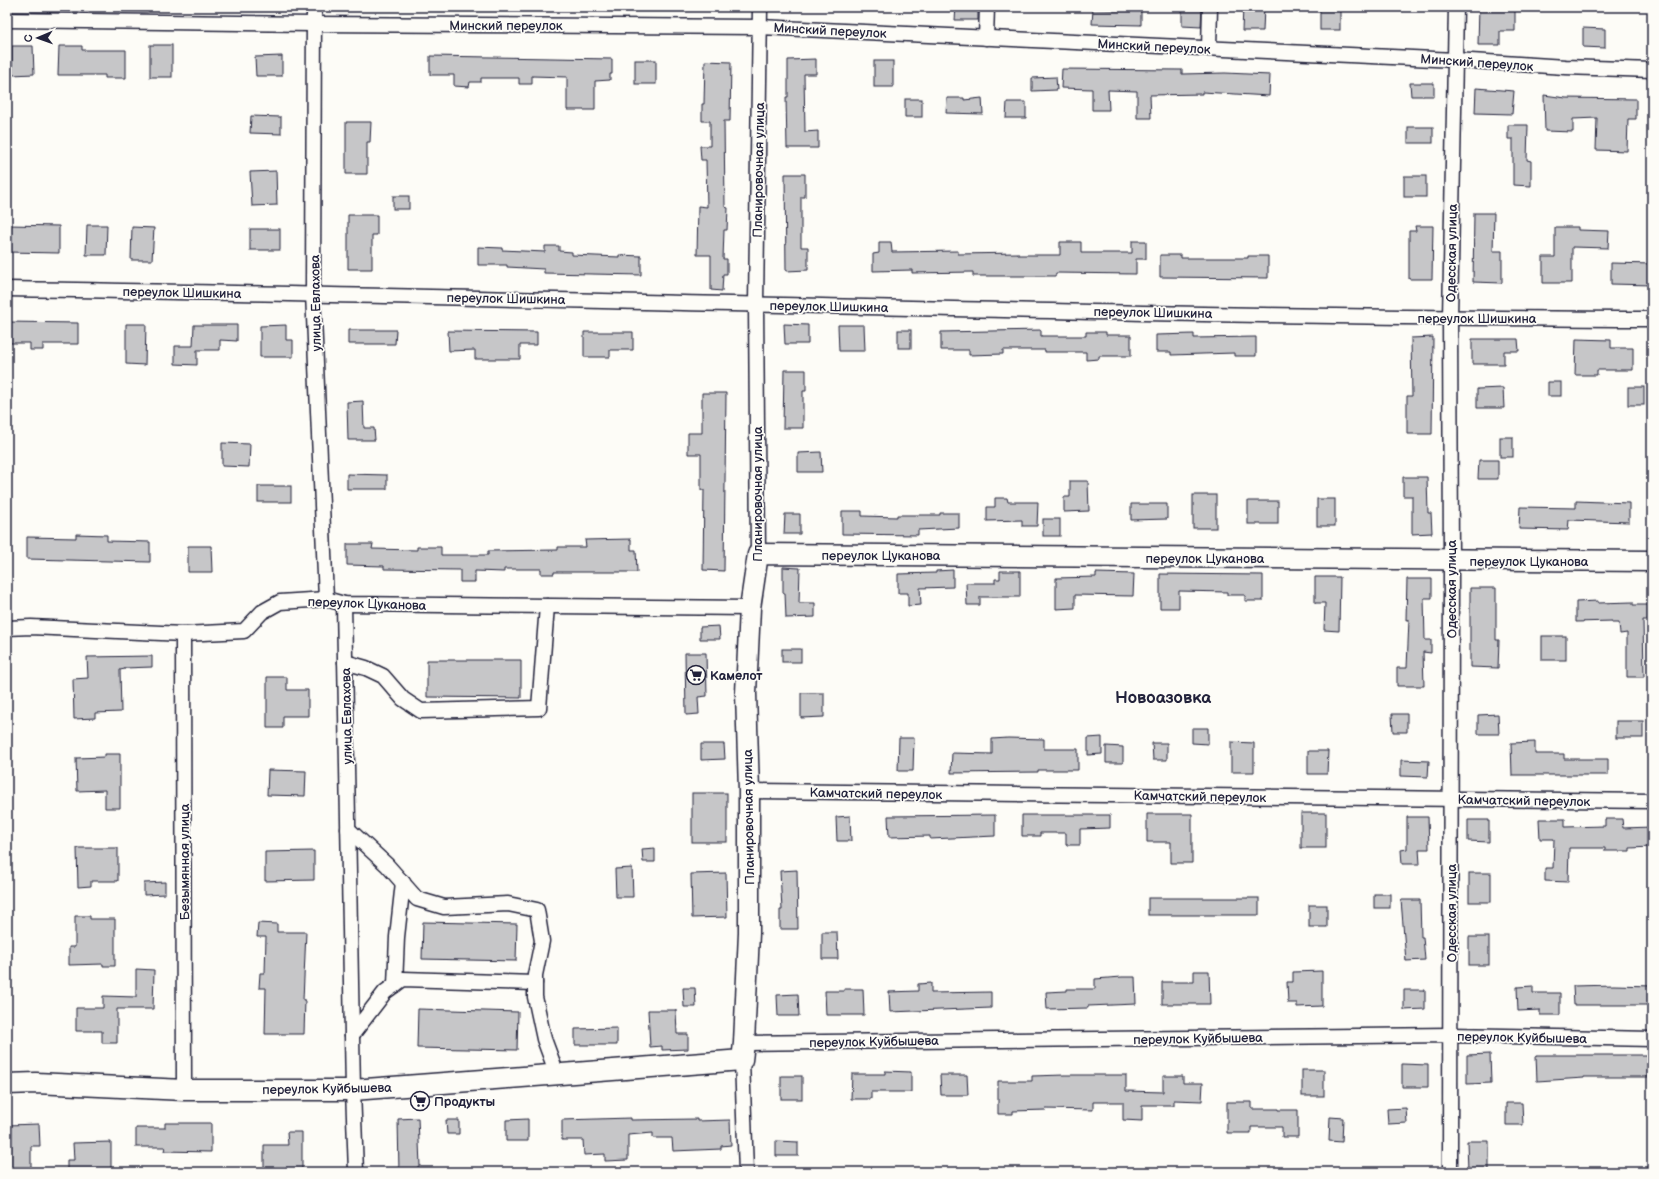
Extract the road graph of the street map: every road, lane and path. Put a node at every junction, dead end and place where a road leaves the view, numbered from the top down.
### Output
1 (314, 7) edge
2 (760, 7) edge
3 (987, 7) edge
4 (1210, 7) edge
5 (1456, 7) edge
6 (7, 20) edge
7 (314, 24) junction
8 (760, 26) junction
9 (986, 38) junction
10 (1209, 49) junction
11 (1455, 60) junction
12 (1652, 70) edge
13 (7, 289) edge
14 (313, 294) junction
15 (756, 304) junction
16 (1450, 318) junction
17 (1652, 319) edge
18 (758, 554) junction
19 (1451, 560) junction
20 (1652, 561) edge
21 (326, 599) junction
22 (344, 604) junction
23 (547, 606) junction
24 (750, 608) junction
25 (7, 628) edge
26 (184, 634) junction
27 (345, 662) junction
28 (749, 791) junction
29 (1450, 799) junction
30 (1652, 801) edge
31 (348, 829) junction
32 (403, 882) junction
33 (535, 983) junction
34 (395, 984) junction
35 (352, 1035) junction
36 (1451, 1035) junction
37 (1652, 1039) edge
38 (743, 1051) junction
39 (557, 1074) junction
40 (7, 1084) edge
41 (184, 1090) junction
42 (353, 1090) junction
43 (356, 1172) edge
44 (746, 1172) edge
45 (1450, 1172) edge

1 - 7 street, улица Евлахова
2 - 8 street, Планировочная улица
3 - 9 street
4 - 10 street
5 - 11 street, Одесская улица
6 - 7 street, Минский переулок
7 - 8 street, Минский переулок
7 - 14 street, улица Евлахова
8 - 9 street, Минский переулок
8 - 15 street, Планировочная улица
9 - 10 street, Минский переулок
10 - 11 street, Минский переулок
11 - 12 street, Минский переулок
11 - 16 street, Одесская улица
13 - 14 street, переулок Шишкина
14 - 15 street, переулок Шишкина
14 - 21 street, улица Евлахова
15 - 16 street, переулок Шишкина
15 - 18 street, Планировочная улица
16 - 17 street, переулок Шишкина
16 - 19 street, Одесская улица
18 - 19 main road, переулок Цуканова
18 - 24 main road, Планировочная улица
19 - 20 main road, переулок Цуканова
19 - 29 street, Одесская улица
21 - 22 street, переулок Цуканова
21 - 26 street, переулок Цуканова
22 - 23 street, переулок Цуканова
22 - 27 street, улица Евлахова
23 - 24 street, переулок Цуканова
23 - 27 street
24 - 28 main road, Планировочная улица
25 - 26 street, переулок Цуканова
26 - 41 street, Безымянная улица
27 - 31 street, улица Евлахова
28 - 29 street, Камчатский переулок
28 - 38 main road, Планировочная улица
29 - 30 street, Камчатский переулок
29 - 36 street, Одесская улица
31 - 32 street
31 - 35 street, улица Евлахова
32 - 33 street
32 - 34 street
33 - 34 street
33 - 39 street
34 - 35 street
35 - 42 street, улица Евлахова
36 - 37 street, переулок Куйбышева
36 - 38 street, переулок Куйбышева
36 - 45 street, Одесская улица
38 - 39 main road, переулок Куйбышева
38 - 44 street, Планировочная улица
39 - 42 main road, переулок Куйбышева
40 - 41 main road, переулок Куйбышева
41 - 42 main road, переулок Куйбышева
42 - 43 street, улица Евлахова

